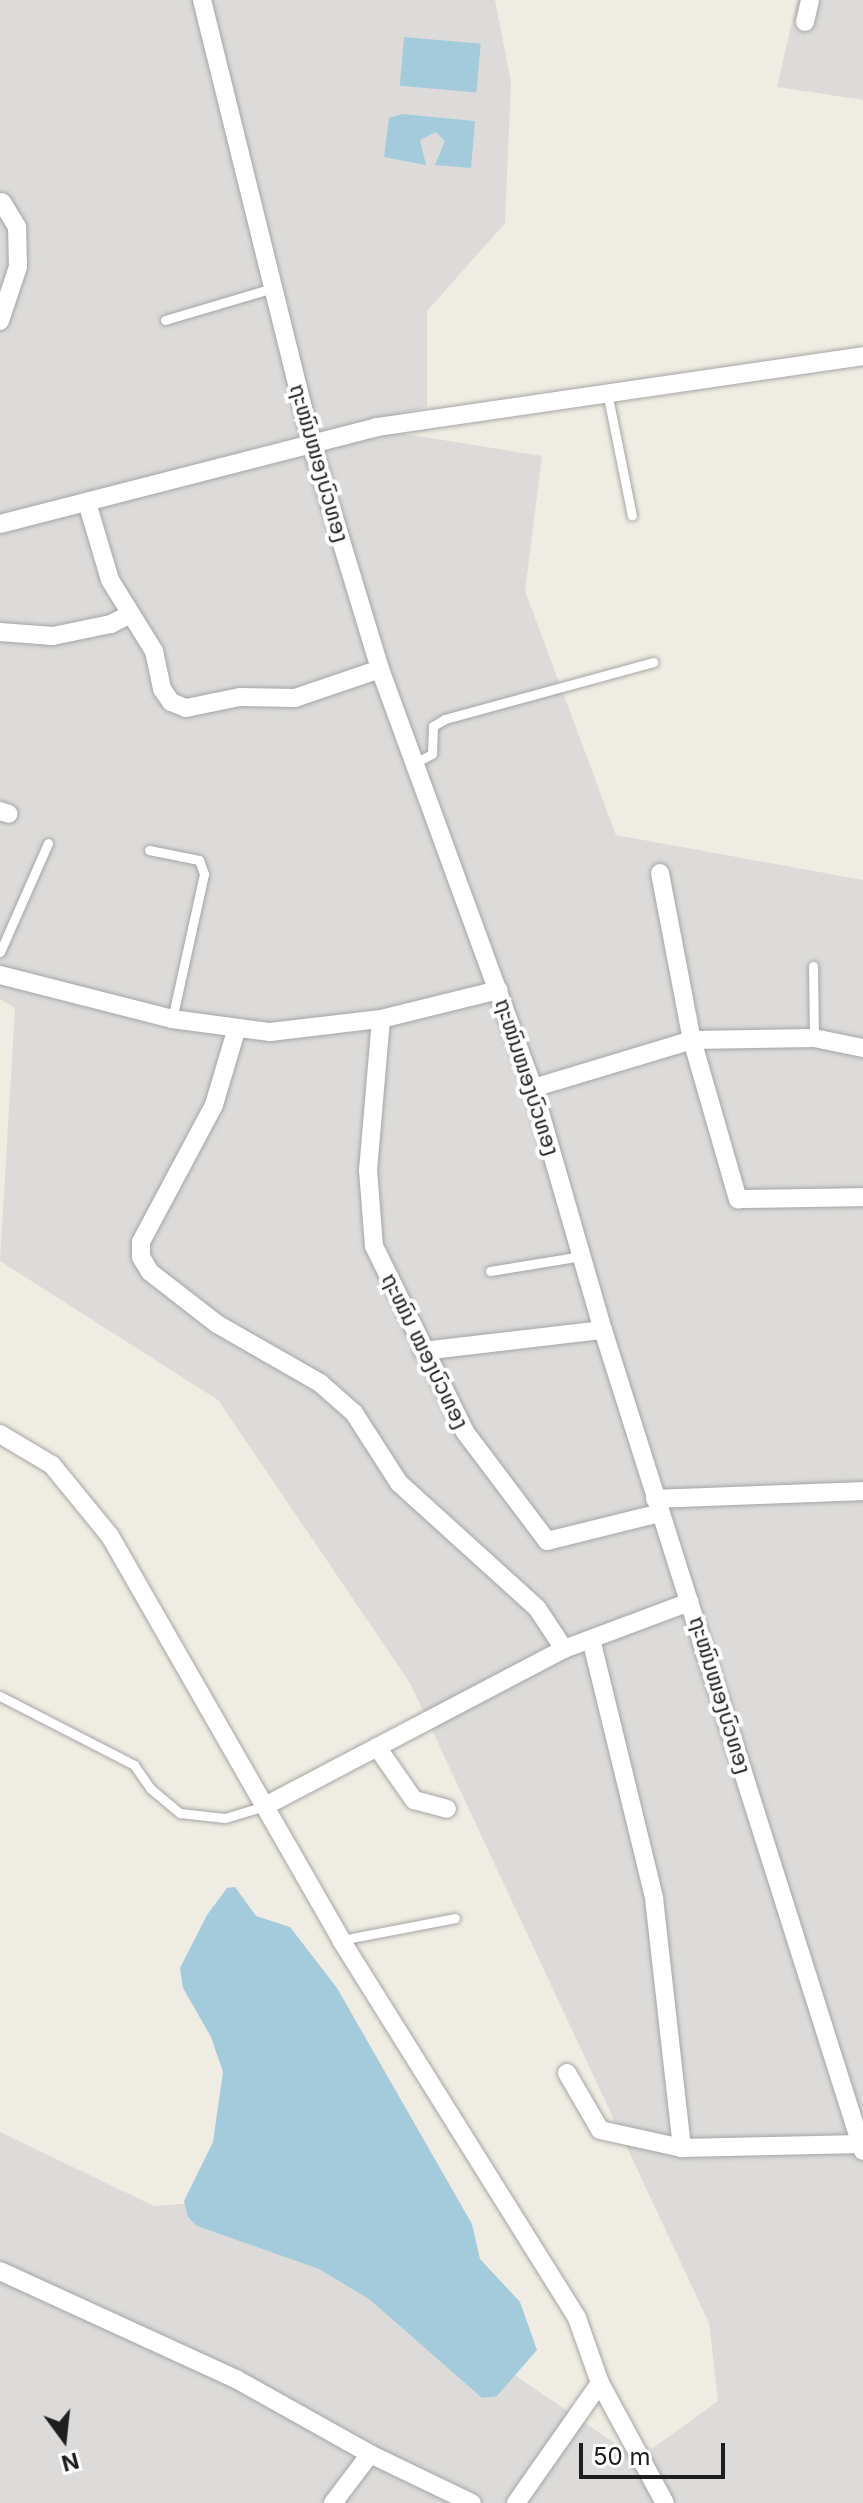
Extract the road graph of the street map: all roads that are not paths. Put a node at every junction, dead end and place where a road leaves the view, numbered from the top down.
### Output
1 (202, 0) edge
2 (810, 0) edge
3 (805, 22) dead end
4 (2, 202) edge
5 (273, 288) junction
6 (165, 320) dead end
7 (0, 321) edge
8 (863, 356) edge
9 (607, 392) junction
10 (312, 445) junction
11 (88, 506) junction
12 (632, 516) dead end
13 (0, 524) edge
14 (131, 614) junction
15 (0, 632) edge
16 (653, 662) dead end
17 (380, 669) junction
18 (413, 764) junction
19 (48, 843) dead end
20 (149, 850) dead end
21 (660, 873) dead end
22 (0, 952) edge
23 (813, 966) dead end
24 (0, 975) edge
25 (498, 990) junction
26 (172, 1019) junction
27 (381, 1019) junction
28 (236, 1031) junction
29 (814, 1038) junction
30 (692, 1040) junction
31 (863, 1048) edge
32 (533, 1088) junction
33 (863, 1197) edge
34 (582, 1256) junction
35 (490, 1271) dead end
36 (603, 1330) junction
37 (423, 1351) junction
38 (0, 1434) edge
39 (863, 1491) edge
40 (658, 1506) junction
41 (690, 1602) junction
42 (591, 1639) junction
43 (564, 1649) junction
44 (0, 1696) edge
45 (377, 1747) junction
46 (265, 1806) junction
47 (447, 1809) dead end
48 (455, 1918) dead end
49 (341, 1940) junction
50 (567, 2073) dead end
51 (682, 2148) junction
52 (862, 2148) edge
53 (0, 2271) edge
54 (600, 2383) junction
55 (370, 2454) junction
56 (333, 2503) edge
57 (472, 2503) edge
58 (516, 2503) edge
59 (665, 2503) edge

1 - 5 street, ຖະໜົນໜອງບົວທອງ
2 - 3 street
4 - 7 street
5 - 6 lane
5 - 10 street, ຖະໜົນໜອງບົວທອງ
8 - 9 street
9 - 10 street
9 - 12 lane
10 - 11 street
10 - 17 street, ຖະໜົນໜອງບົວທອງ
11 - 13 street
11 - 14 street
14 - 15 street
14 - 17 street
16 - 18 lane
17 - 18 street, ຖະໜົນໜອງບົວທອງ
18 - 25 street, ຖະໜົນໜອງບົວທອງ
19 - 22 lane
20 - 26 lane
21 - 30 street
23 - 29 lane
24 - 26 street
25 - 27 street
25 - 32 street, ຖະໜົນໜອງບົວທອງ
26 - 28 street
27 - 28 street
27 - 37 street, ຖະໜົນ ໝອງບົວທອງ
28 - 43 street
29 - 30 street
29 - 31 street
30 - 32 street
30 - 33 street
32 - 34 street, ຖະໜົນໜອງບົວທອງ
34 - 35 lane
34 - 36 street, ຖະໜົນໜອງບົວທອງ
36 - 37 street
36 - 40 street, ຖະໜົນໜອງບົວທອງ
37 - 40 street, ຖະໜົນ ໝອງບົວທອງ
38 - 46 street
39 - 40 street
40 - 41 street, ຖະໜົນໜອງບົວທອງ
41 - 42 street
41 - 52 street, ຖະໜົນໜອງບົວທອງ
42 - 43 street
42 - 51 street
43 - 45 street
44 - 46 lane
45 - 46 street
45 - 47 street
46 - 49 street
48 - 49 lane
49 - 54 street
50 - 51 street
51 - 52 street
53 - 55 street
54 - 58 street
54 - 59 street
55 - 56 street
55 - 57 street

